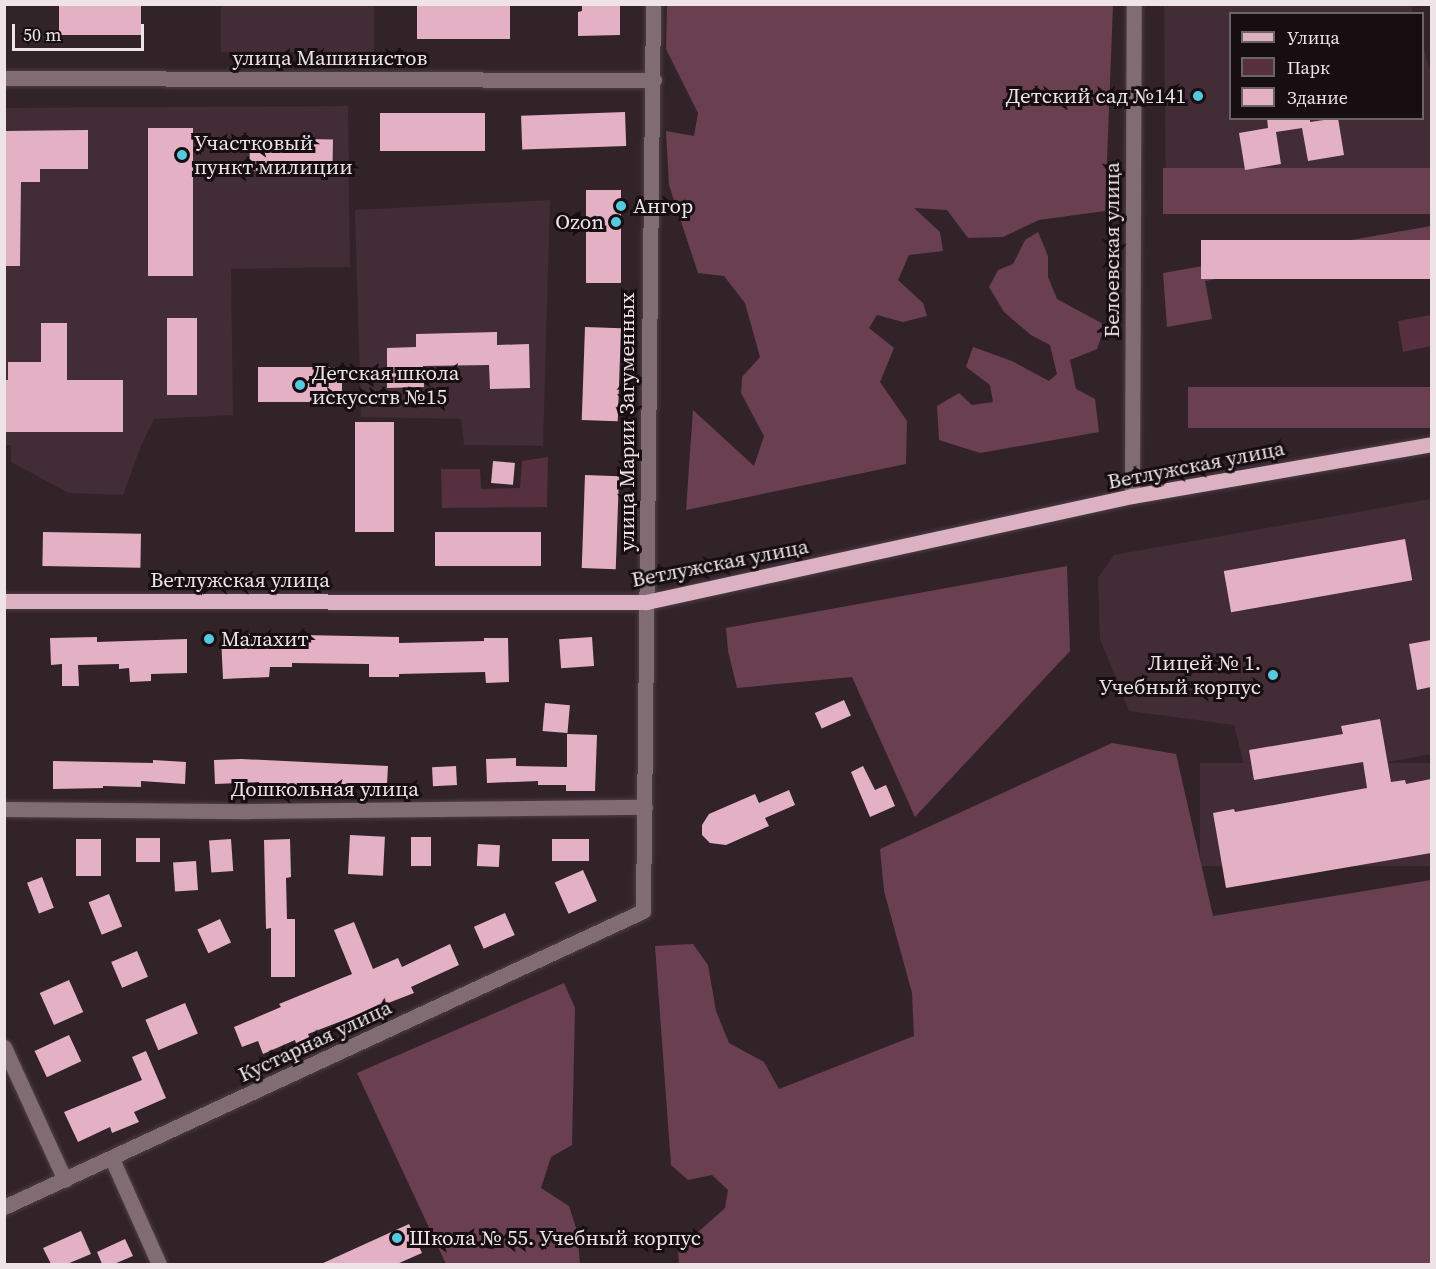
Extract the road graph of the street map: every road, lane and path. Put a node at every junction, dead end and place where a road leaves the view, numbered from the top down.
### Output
1 (654, 4) edge
2 (1134, 4) edge
3 (4, 78) edge
4 (654, 80) junction
5 (1431, 444) edge
6 (1132, 496) junction
7 (4, 601) edge
8 (646, 602) junction
9 (645, 807) junction
10 (4, 809) edge
11 (643, 911) joint
12 (4, 1047) edge
13 (8, 1067) edge
14 (112, 1159) junction
15 (65, 1180) junction
16 (4, 1207) edge
17 (159, 1264) edge

1 - 4 street, улица Марии Загуменных
2 - 6 street, Белоевская улица
3 - 4 street, улица Машинистов
4 - 8 street, улица Марии Загуменных
5 - 6 main road, Ветлужская улица
6 - 8 main road, Ветлужская улица
7 - 8 main road, Ветлужская улица
8 - 9 street, улица Марии Загуменных
9 - 10 street, Дошкольная улица
9 - 11 street, улица Марии Загуменных
11 - 14 street, Кустарная улица
12 - 13 street
13 - 15 street
14 - 15 street, Кустарная улица
14 - 17 street
15 - 16 street, Кустарная улица

